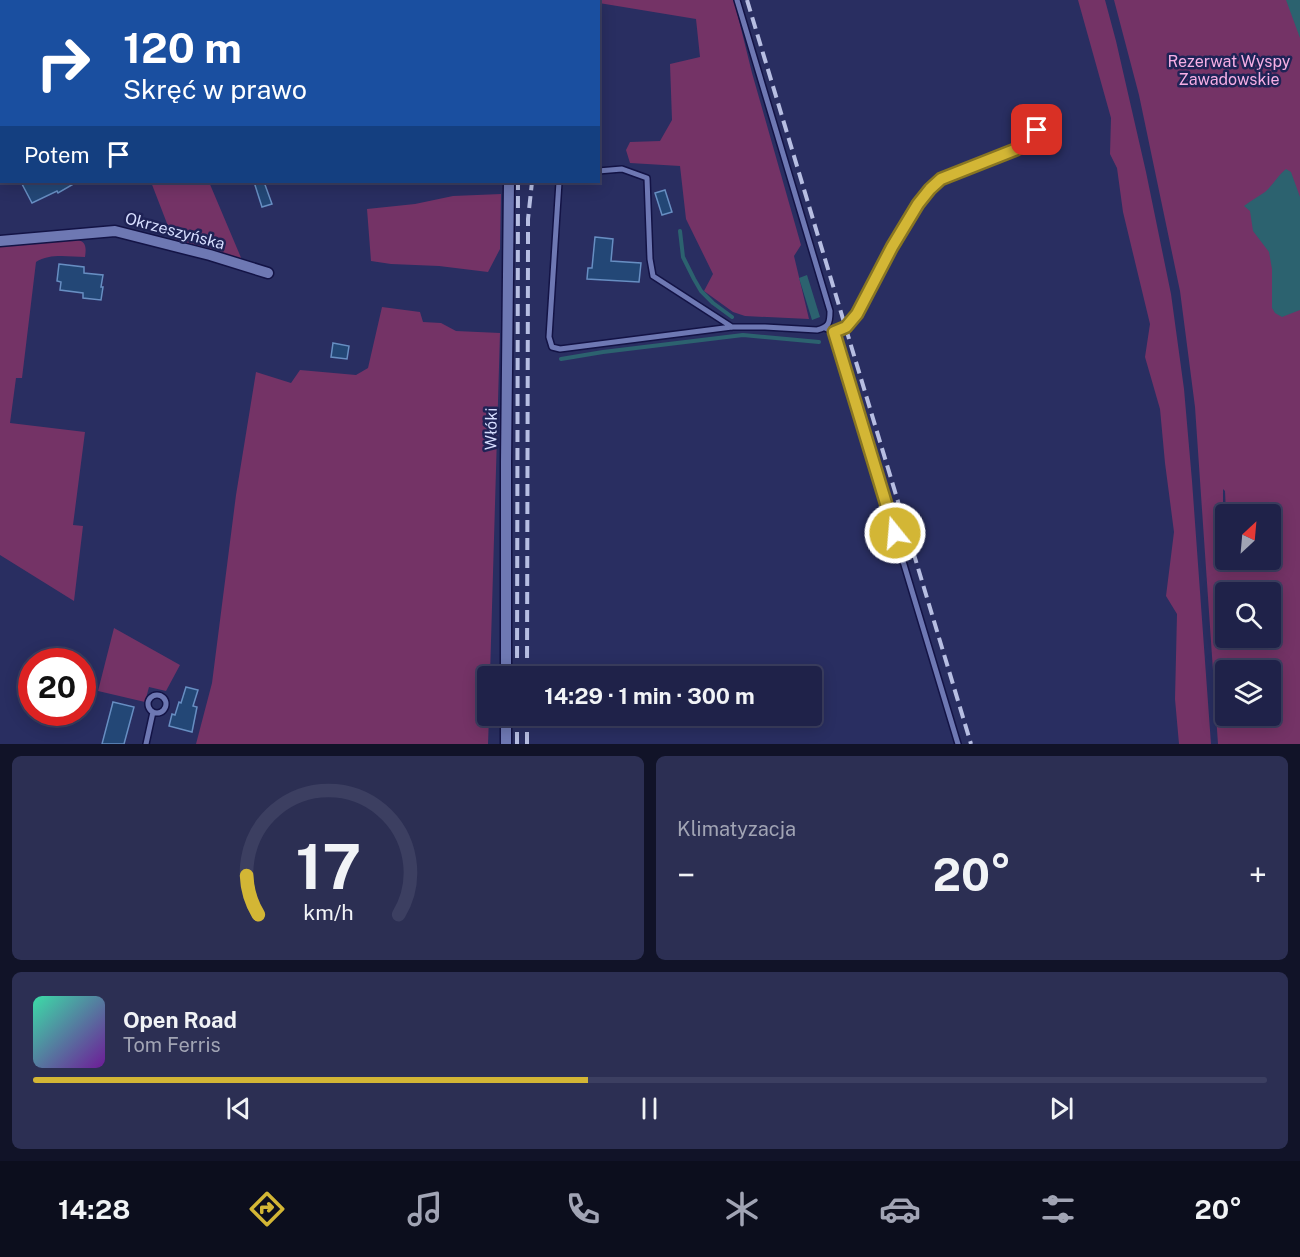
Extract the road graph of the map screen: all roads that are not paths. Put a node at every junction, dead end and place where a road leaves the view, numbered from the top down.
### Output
1 (737, 0) edge
2 (1040, 122) dead end
3 (600, 171) edge
4 (509, 183) edge
5 (559, 183) edge
6 (0, 242) edge
7 (268, 273) dead end
8 (732, 327) junction
9 (825, 328) junction
10 (834, 332) junction
11 (506, 666) edge
12 (153, 712) dead end
13 (506, 726) edge
14 (146, 744) edge
15 (506, 744) edge
16 (958, 744) edge

1 - 9 lane
2 - 10 lane
3 - 8 lane
4 - 11 street, Włóki
5 - 8 lane
6 - 7 street, Okrzeszyńska
8 - 9 lane
9 - 10 lane
10 - 16 lane
12 - 14 lane
13 - 15 street

